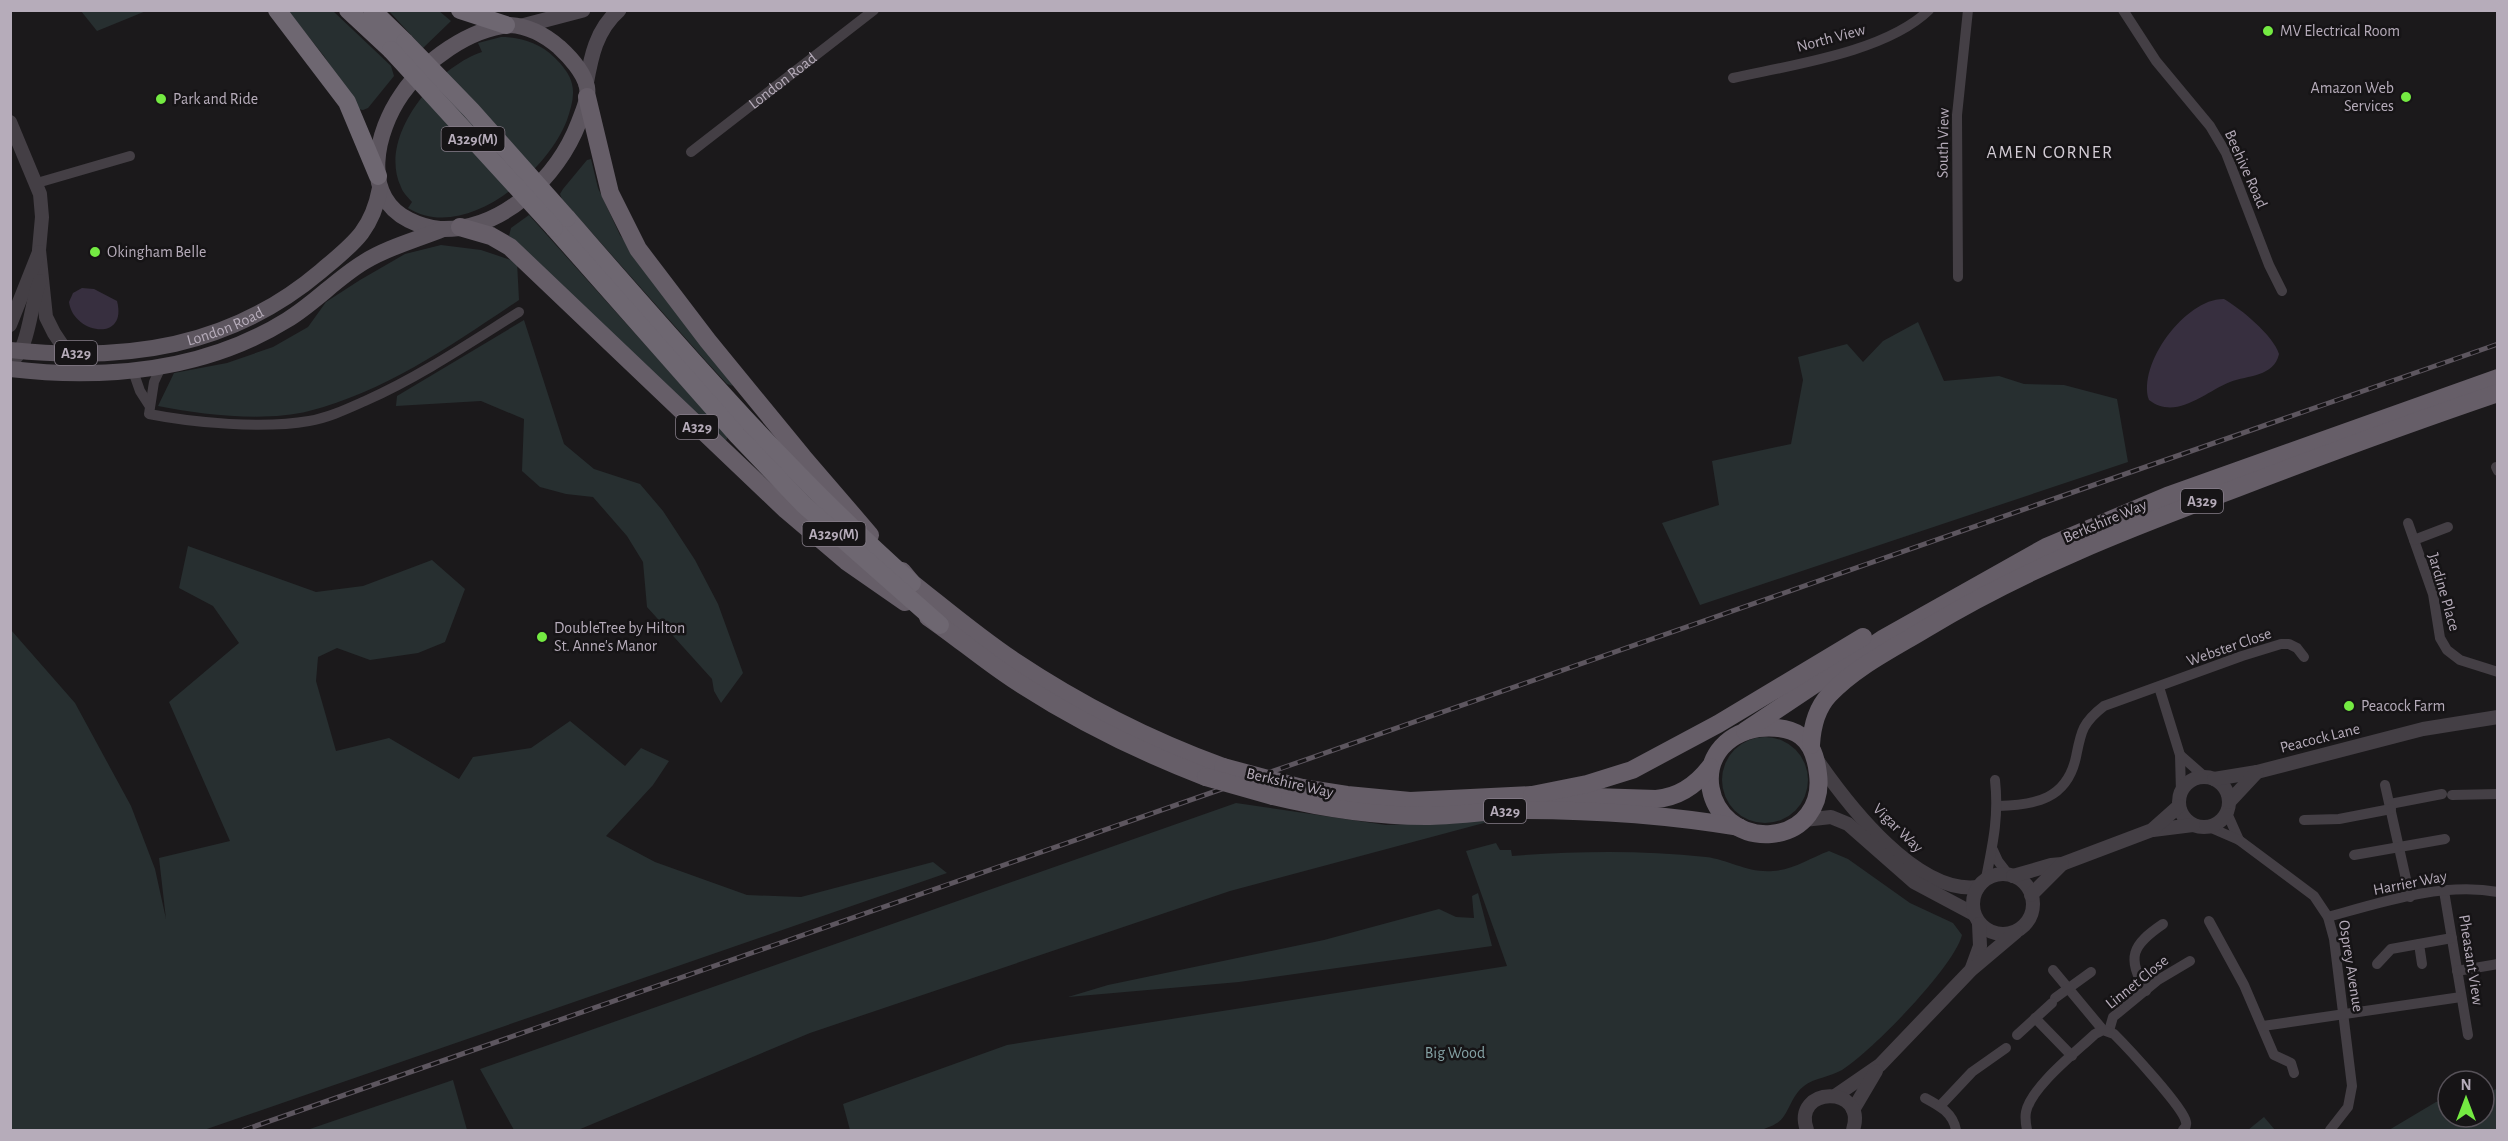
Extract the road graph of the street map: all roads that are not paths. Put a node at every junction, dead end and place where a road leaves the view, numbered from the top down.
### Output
1 (278, 10) edge
2 (348, 10) edge
3 (372, 10) edge
4 (460, 10) edge
5 (583, 10) edge
6 (619, 10) edge
7 (874, 10) edge
8 (1929, 10) edge
9 (1968, 10) edge
10 (2123, 10) edge
11 (514, 26) junction
12 (398, 46) junction
13 (1733, 78) dead end
14 (587, 91) junction
15 (10, 122) edge
16 (691, 152) dead end
17 (130, 156) dead end
18 (379, 182) junction
19 (36, 183) junction
20 (560, 223) junction
21 (452, 228) junction
22 (39, 250) junction
23 (1958, 277) dead end
24 (41, 279) junction
25 (2282, 291) dead end
26 (519, 312) dead end
27 (10, 325) edge
28 (131, 351) junction
29 (68, 354) junction
30 (14, 355) edge
31 (161, 367) junction
32 (10, 369) edge
33 (133, 371) junction
34 (2498, 378) edge
35 (2498, 393) edge
36 (149, 405) junction
37 (2408, 523) dead end
38 (2448, 527) dead end
39 (2414, 540) junction
40 (2046, 547) junction
41 (912, 583) junction
42 (939, 626) junction
43 (2304, 657) dead end
44 (2498, 672) edge
45 (2159, 687) junction
46 (2498, 717) edge
47 (1745, 731) junction
48 (1814, 752) junction
49 (2180, 755) junction
50 (1710, 767) junction
51 (2256, 772) junction
52 (2210, 778) junction
53 (1995, 780) dead end
54 (2385, 785) dead end
55 (2498, 794) edge
56 (1532, 795) junction
57 (2180, 799) junction
58 (1998, 806) junction
59 (2390, 806) junction
60 (2228, 807) junction
61 (1804, 820) junction
62 (2304, 820) dead end
63 (2193, 825) junction
64 (1739, 827) junction
65 (2209, 827) junction
66 (2151, 830) junction
67 (2445, 838) dead end
68 (2239, 840) junction
69 (2399, 847) junction
70 (1993, 850) junction
71 (2354, 855) dead end
72 (2062, 864) junction
73 (2011, 875) junction
74 (1982, 882) junction
75 (2444, 891) junction
76 (2498, 892) edge
77 (2031, 895) junction
78 (2410, 897) junction
79 (2328, 917) junction
80 (1977, 919) junction
81 (2209, 921) dead end
82 (2163, 924) dead end
83 (2016, 932) junction
84 (2452, 938) junction
85 (2418, 944) junction
86 (2190, 961) dead end
87 (2377, 964) dead end
88 (2421, 964) dead end
89 (2498, 964) edge
90 (1971, 970) junction
91 (2053, 970) dead end
92 (2457, 971) junction
93 (2091, 972) dead end
94 (2069, 988) junction
95 (2146, 991) junction
96 (2461, 997) junction
97 (2344, 1015) junction
98 (2035, 1018) junction
99 (2263, 1026) junction
100 (2106, 1030) junction
101 (2017, 1035) dead end
102 (2468, 1035) dead end
103 (2006, 1048) dead end
104 (2072, 1056) junction
105 (1880, 1065) junction
106 (2294, 1073) dead end
107 (1835, 1096) junction
108 (1925, 1098) dead end
109 (1940, 1106) junction
110 (1853, 1110) junction
111 (1806, 1125) edge
112 (1855, 1129) edge
113 (1794, 1131) edge
114 (1956, 1131) edge
115 (2027, 1131) edge
116 (2183, 1131) edge
117 (2330, 1131) edge

1 - 18 highway
2 - 12 highway, A329(M)
3 - 12 highway, A329(M)
4 - 11 highway
5 - 11 main road
6 - 14 main road
7 - 16 street, London Road
8 - 13 street, North View
9 - 23 street, South View
10 - 25 street, Beehive Road
11 - 14 main road
11 - 18 main road
12 - 20 highway, A329(M), bridge
14 - 21 main road
14 - 41 highway, A329
15 - 19 street
17 - 19 street
18 - 21 main road
18 - 28 main road, London Road / A329
19 - 22 street
20 - 41 highway, A329(M)
20 - 42 highway, A329(M)
21 - 31 main road, London Road / A329
21 - 42 highway, A329
22 - 24 street
22 - 27 street
24 - 29 street
24 - 30 street
26 - 36 street
28 - 29 main road, London Road / A329
28 - 33 main road
29 - 30 main road, London Road / A329
31 - 33 main road, London Road / A329
31 - 36 street
32 - 33 main road, London Road / A329
33 - 36 street
34 - 40 highway, Berkshire Way / A329
35 - 48 highway, Berkshire Way / A329
37 - 39 street, Jardine Place
38 - 39 street
39 - 44 street, Jardine Place
40 - 47 highway, Berkshire Way / A329
40 - 56 highway, A329
41 - 56 highway, Berkshire Way / A329, bridge
42 - 64 highway, Berkshire Way / A329, bridge
43 - 45 street, Webster Close
45 - 49 street
45 - 58 street, Webster Close
46 - 51 street, Peacock Lane
47 - 48 highway
47 - 50 highway, A329
48 - 61 highway, A329
48 - 74 street, Vigar Way
49 - 52 street
49 - 57 street
50 - 56 highway, Berkshire Way / A329
50 - 64 highway
51 - 52 street, Peacock Lane
51 - 60 street
52 - 57 street
52 - 60 street
53 - 58 street
54 - 59 street
55 - 59 street
57 - 63 street
57 - 66 street
58 - 70 street
59 - 62 street
59 - 69 street
60 - 65 street
60 - 68 street, Osprey Avenue
61 - 64 highway, A329
61 - 80 street, Vigar Way
63 - 65 street
63 - 66 street
65 - 68 street, Osprey Avenue
66 - 72 street
67 - 69 street
68 - 79 street, Osprey Avenue
69 - 71 street
69 - 78 street
70 - 73 street
70 - 74 street
72 - 73 street
72 - 77 street
73 - 74 street
73 - 77 street
74 - 80 street
75 - 76 street, Harrier Way
75 - 78 street, Harrier Way
75 - 84 street, Pheasant View
77 - 83 street
78 - 79 street, Harrier Way
79 - 97 street, Osprey Avenue
80 - 83 street
80 - 90 street
81 - 99 street
82 - 95 street
83 - 90 street
84 - 85 street
84 - 92 street, Pheasant View
85 - 87 street
85 - 88 street
86 - 95 street, Linnet Close
89 - 92 street
90 - 105 street
91 - 94 street
92 - 96 street, Pheasant View
93 - 94 street
94 - 98 street
94 - 100 street
95 - 100 street, Linnet Close
96 - 97 street
96 - 102 street, Pheasant View
97 - 99 street
97 - 117 street, Osprey Avenue
98 - 101 street
98 - 104 street
99 - 106 street
100 - 104 street, Linnet Close
100 - 116 street
103 - 109 street
104 - 115 street, Linnet Close
105 - 107 street
105 - 110 street
107 - 110 street
107 - 111 street
108 - 109 street
109 - 114 street
110 - 112 street
111 - 113 street

